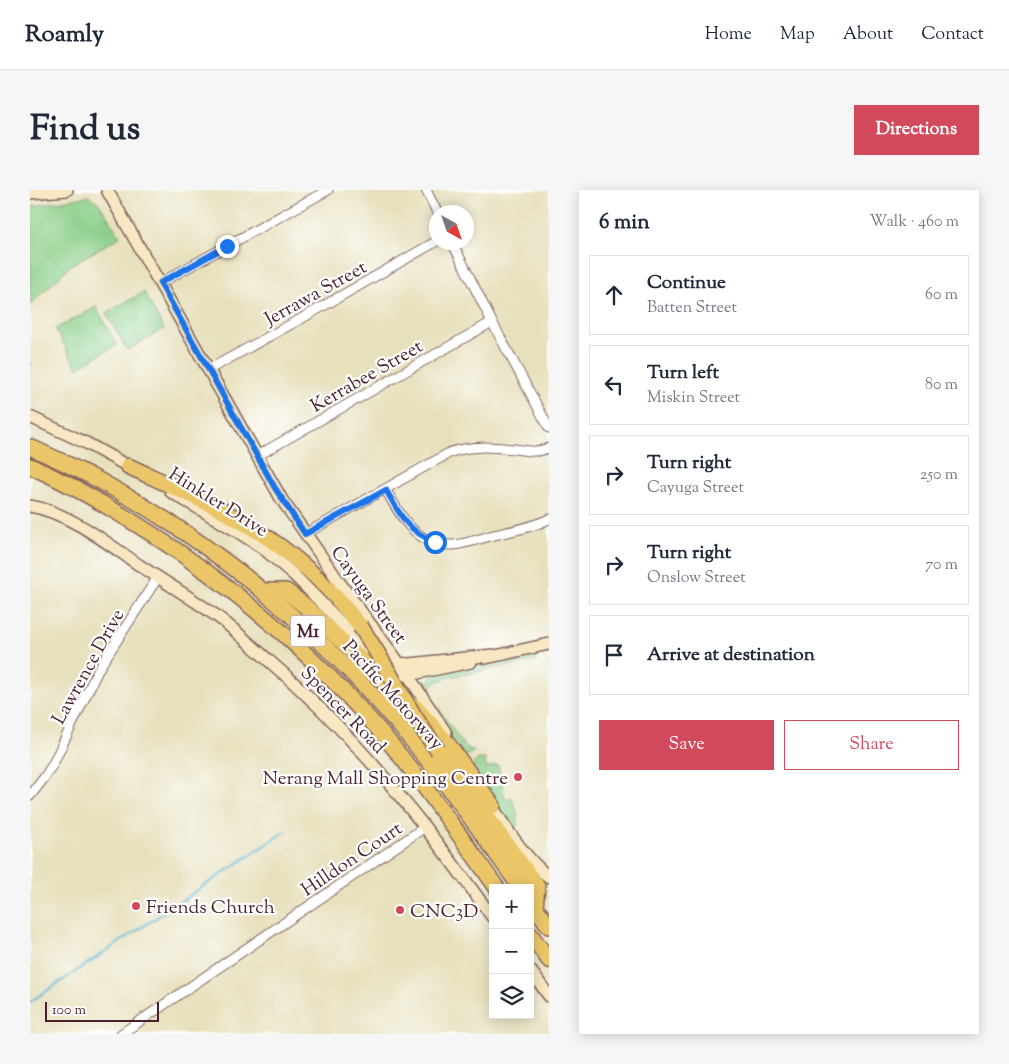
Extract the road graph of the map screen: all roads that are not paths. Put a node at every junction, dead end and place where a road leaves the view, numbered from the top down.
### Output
1 (34, 190) edge
2 (67, 190) edge
3 (107, 190) edge
4 (328, 190) edge
5 (426, 190) edge
6 (30, 192) edge
7 (434, 205) edge
8 (429, 245) edge
9 (456, 250) edge
10 (160, 283) junction
11 (492, 322) junction
12 (208, 370) junction
13 (30, 417) edge
14 (549, 428) edge
15 (30, 447) edge
16 (549, 448) edge
17 (257, 456) junction
18 (30, 466) edge
19 (128, 466) junction
20 (386, 490) junction
21 (30, 506) edge
22 (549, 519) edge
23 (305, 534) junction
24 (158, 577) junction
25 (262, 591) junction
26 (549, 644) edge
27 (367, 648) junction
28 (493, 656) junction
29 (399, 664) junction
30 (429, 672) junction
31 (408, 675) junction
32 (420, 695) junction
33 (30, 796) edge
34 (493, 806) junction
35 (425, 827) junction
36 (549, 877) edge
37 (494, 884) edge
38 (518, 884) edge
39 (534, 898) edge
40 (534, 905) edge
41 (489, 913) edge
42 (549, 926) edge
43 (534, 939) edge
44 (549, 960) edge
45 (533, 974) edge
46 (549, 996) edge
47 (121, 1034) edge

1 - 6 street
2 - 6 street
3 - 10 street, Cayuga Street
4 - 10 street
5 - 7 street
8 - 12 street, Jerrawa Street
9 - 11 street
10 - 12 street, Cayuga Street
11 - 14 street
11 - 17 street, Kerrabee Street
12 - 17 street, Cayuga Street
13 - 19 street, Hinkler Drive
15 - 25 highway, Pacific Motorway / M1
16 - 20 street
17 - 23 street, Cayuga Street
18 - 37 highway, Pacific Motorway / M1
19 - 27 street, Hinkler Drive
19 - 39 highway, bridge
20 - 22 street
20 - 23 street
21 - 24 street, Spencer Road
23 - 29 street, Cayuga Street
24 - 33 street, Lawrence Drive
24 - 35 street, Spencer Road
25 - 34 highway
25 - 38 highway, Pacific Motorway / M1
26 - 28 street
27 - 29 street, Hinkler Drive
27 - 31 street, Hinkler Drive
28 - 29 street
28 - 30 street
29 - 31 street, Cayuga Street
30 - 31 street
30 - 32 street
31 - 32 street, Cayuga Street
32 - 34 street, Cayuga Street
34 - 36 street, Cayuga Street
35 - 41 street, Spencer Road
35 - 47 street, Hilldon Court
40 - 42 highway
43 - 44 highway
45 - 46 street

